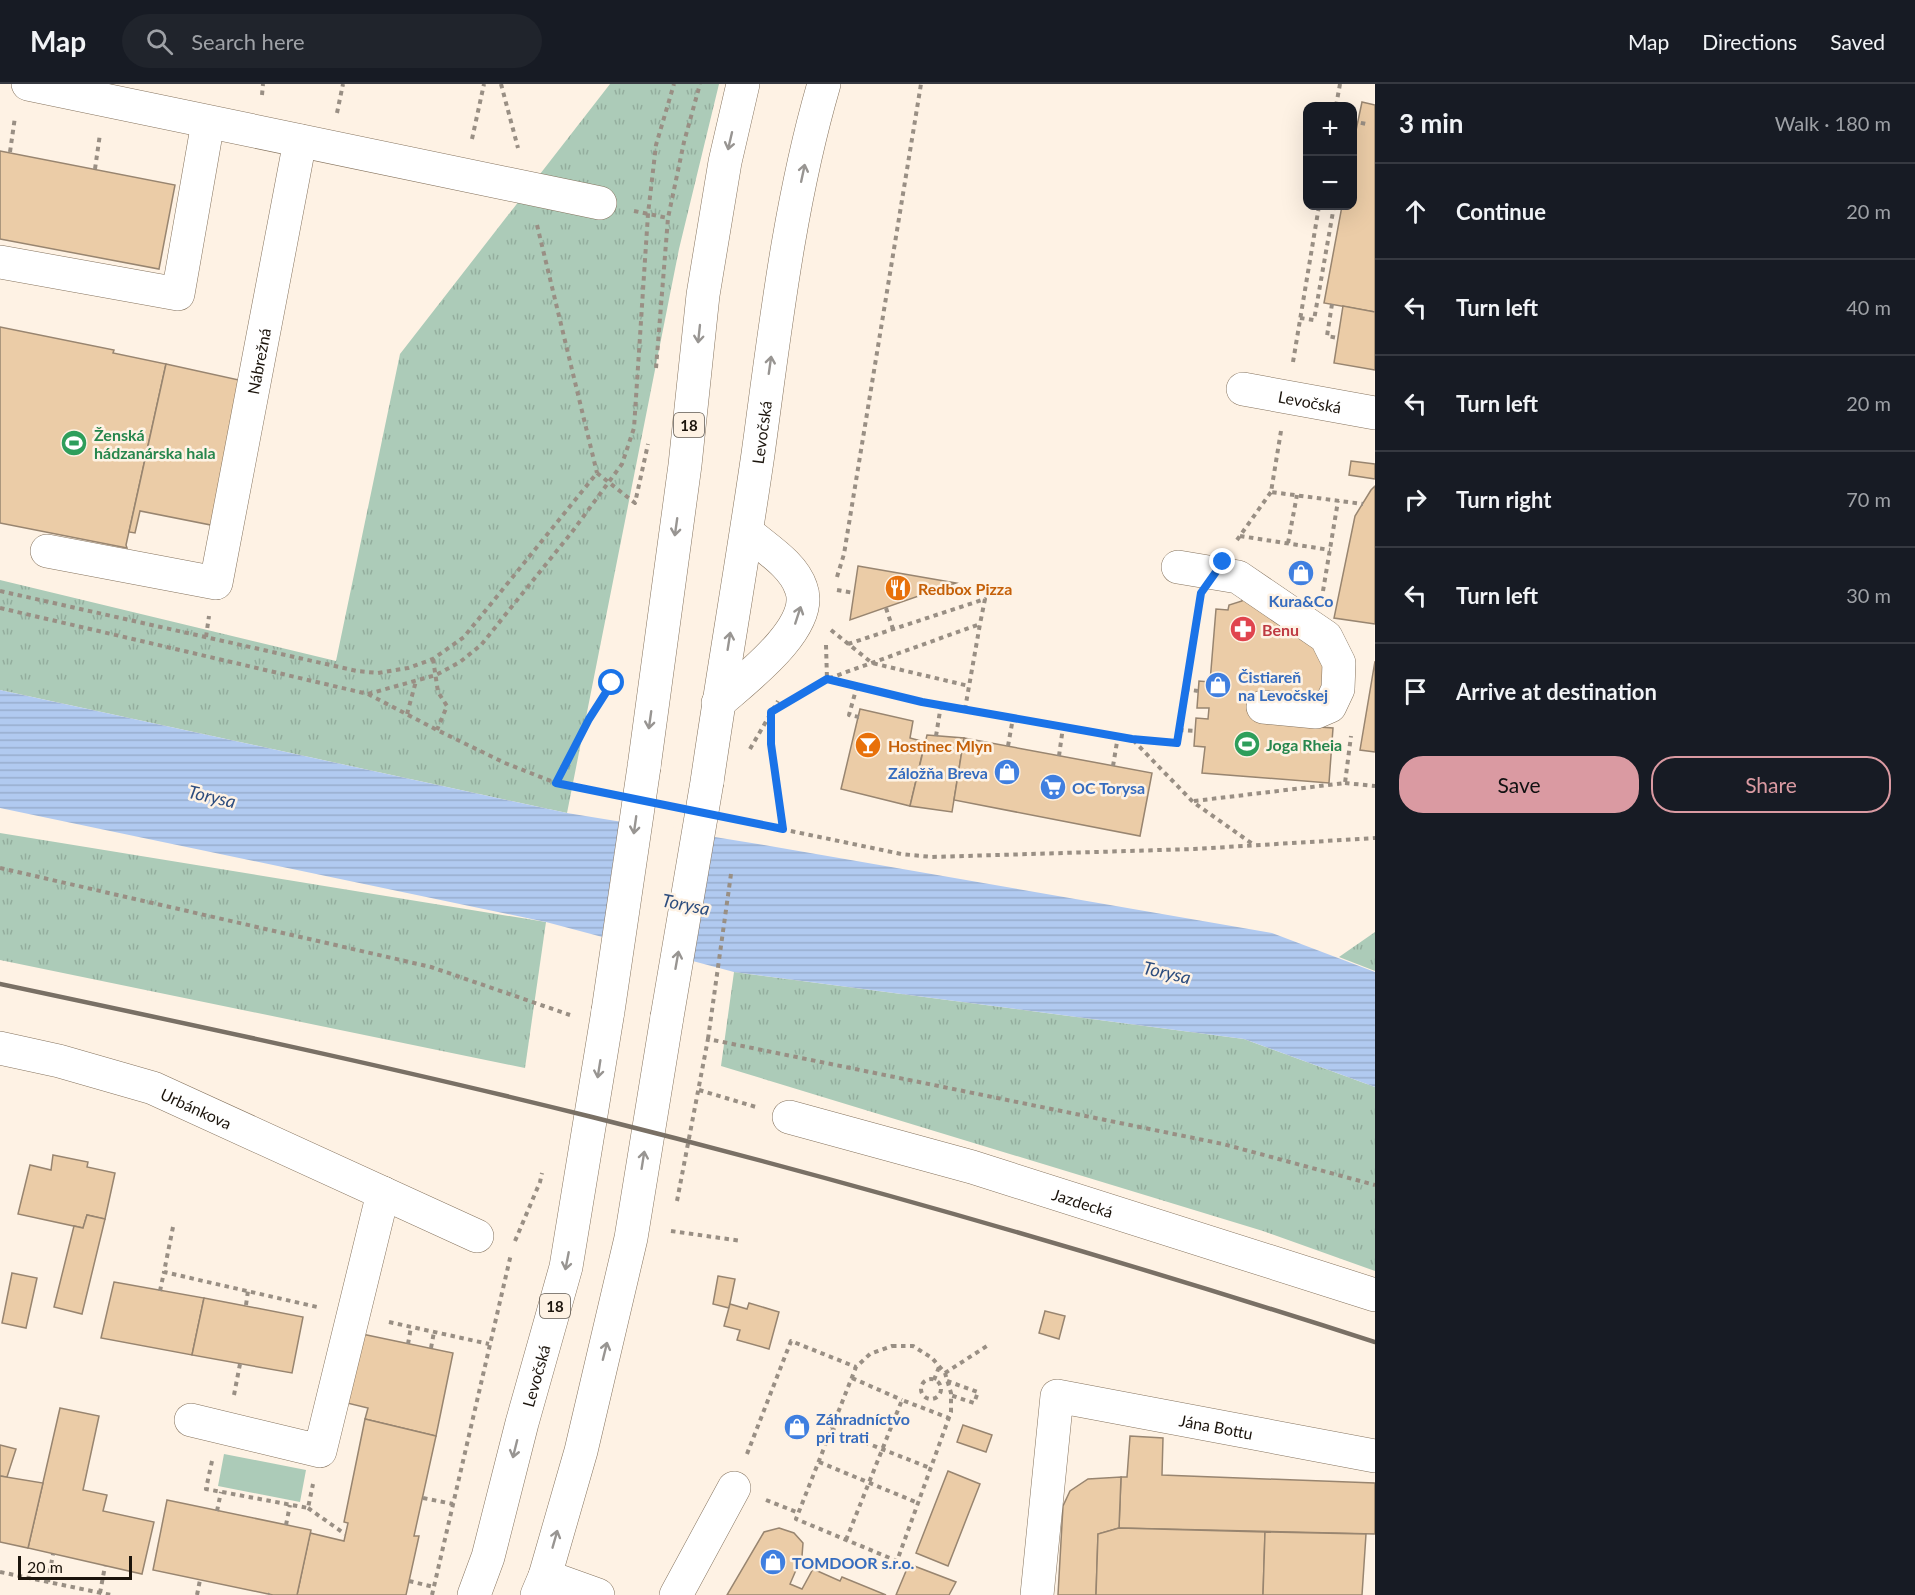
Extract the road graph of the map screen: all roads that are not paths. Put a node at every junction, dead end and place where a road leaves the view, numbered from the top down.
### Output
1 (743, 84) edge
2 (824, 93) edge
3 (22, 97) edge
4 (101, 103) edge
5 (208, 122) junction
6 (300, 141) junction
7 (600, 203) dead end
8 (0, 262) edge
9 (1243, 389) dead end
10 (1375, 413) edge
11 (747, 532) junction
12 (47, 551) dead end
13 (1178, 567) dead end
14 (718, 704) junction
15 (1263, 707) dead end
16 (0, 1048) edge
17 (789, 1117) road end
18 (383, 1193) junction
19 (477, 1236) dead end
20 (1375, 1295) edge
21 (205, 1424) road end
22 (1375, 1456) edge
23 (734, 1488) road end
24 (541, 1586) edge
25 (474, 1595) edge
26 (598, 1595) edge
27 (676, 1595) edge
28 (1037, 1595) edge

1 -> 25 main road, Levočská / 18, bridge
11 -> 2 main road, Levočská
3 - 4 main road
4 - 5 main road
5 - 6 main road
5 - 8 main road
6 - 7 main road
6 - 12 main road, Nábrežná
9 - 10 main road, Levočská
14 -> 11 main road, Levočská
14 -> 11 main road
13 - 15 main road
24 -> 14 main road, Levočská, bridge
16 - 18 main road, Urbánkova
17 - 20 main road, Jazdecká
18 - 19 main road, Urbánkova
18 - 21 main road
22 - 28 main road, Jána Bottu
23 - 27 main road
24 - 26 main road

